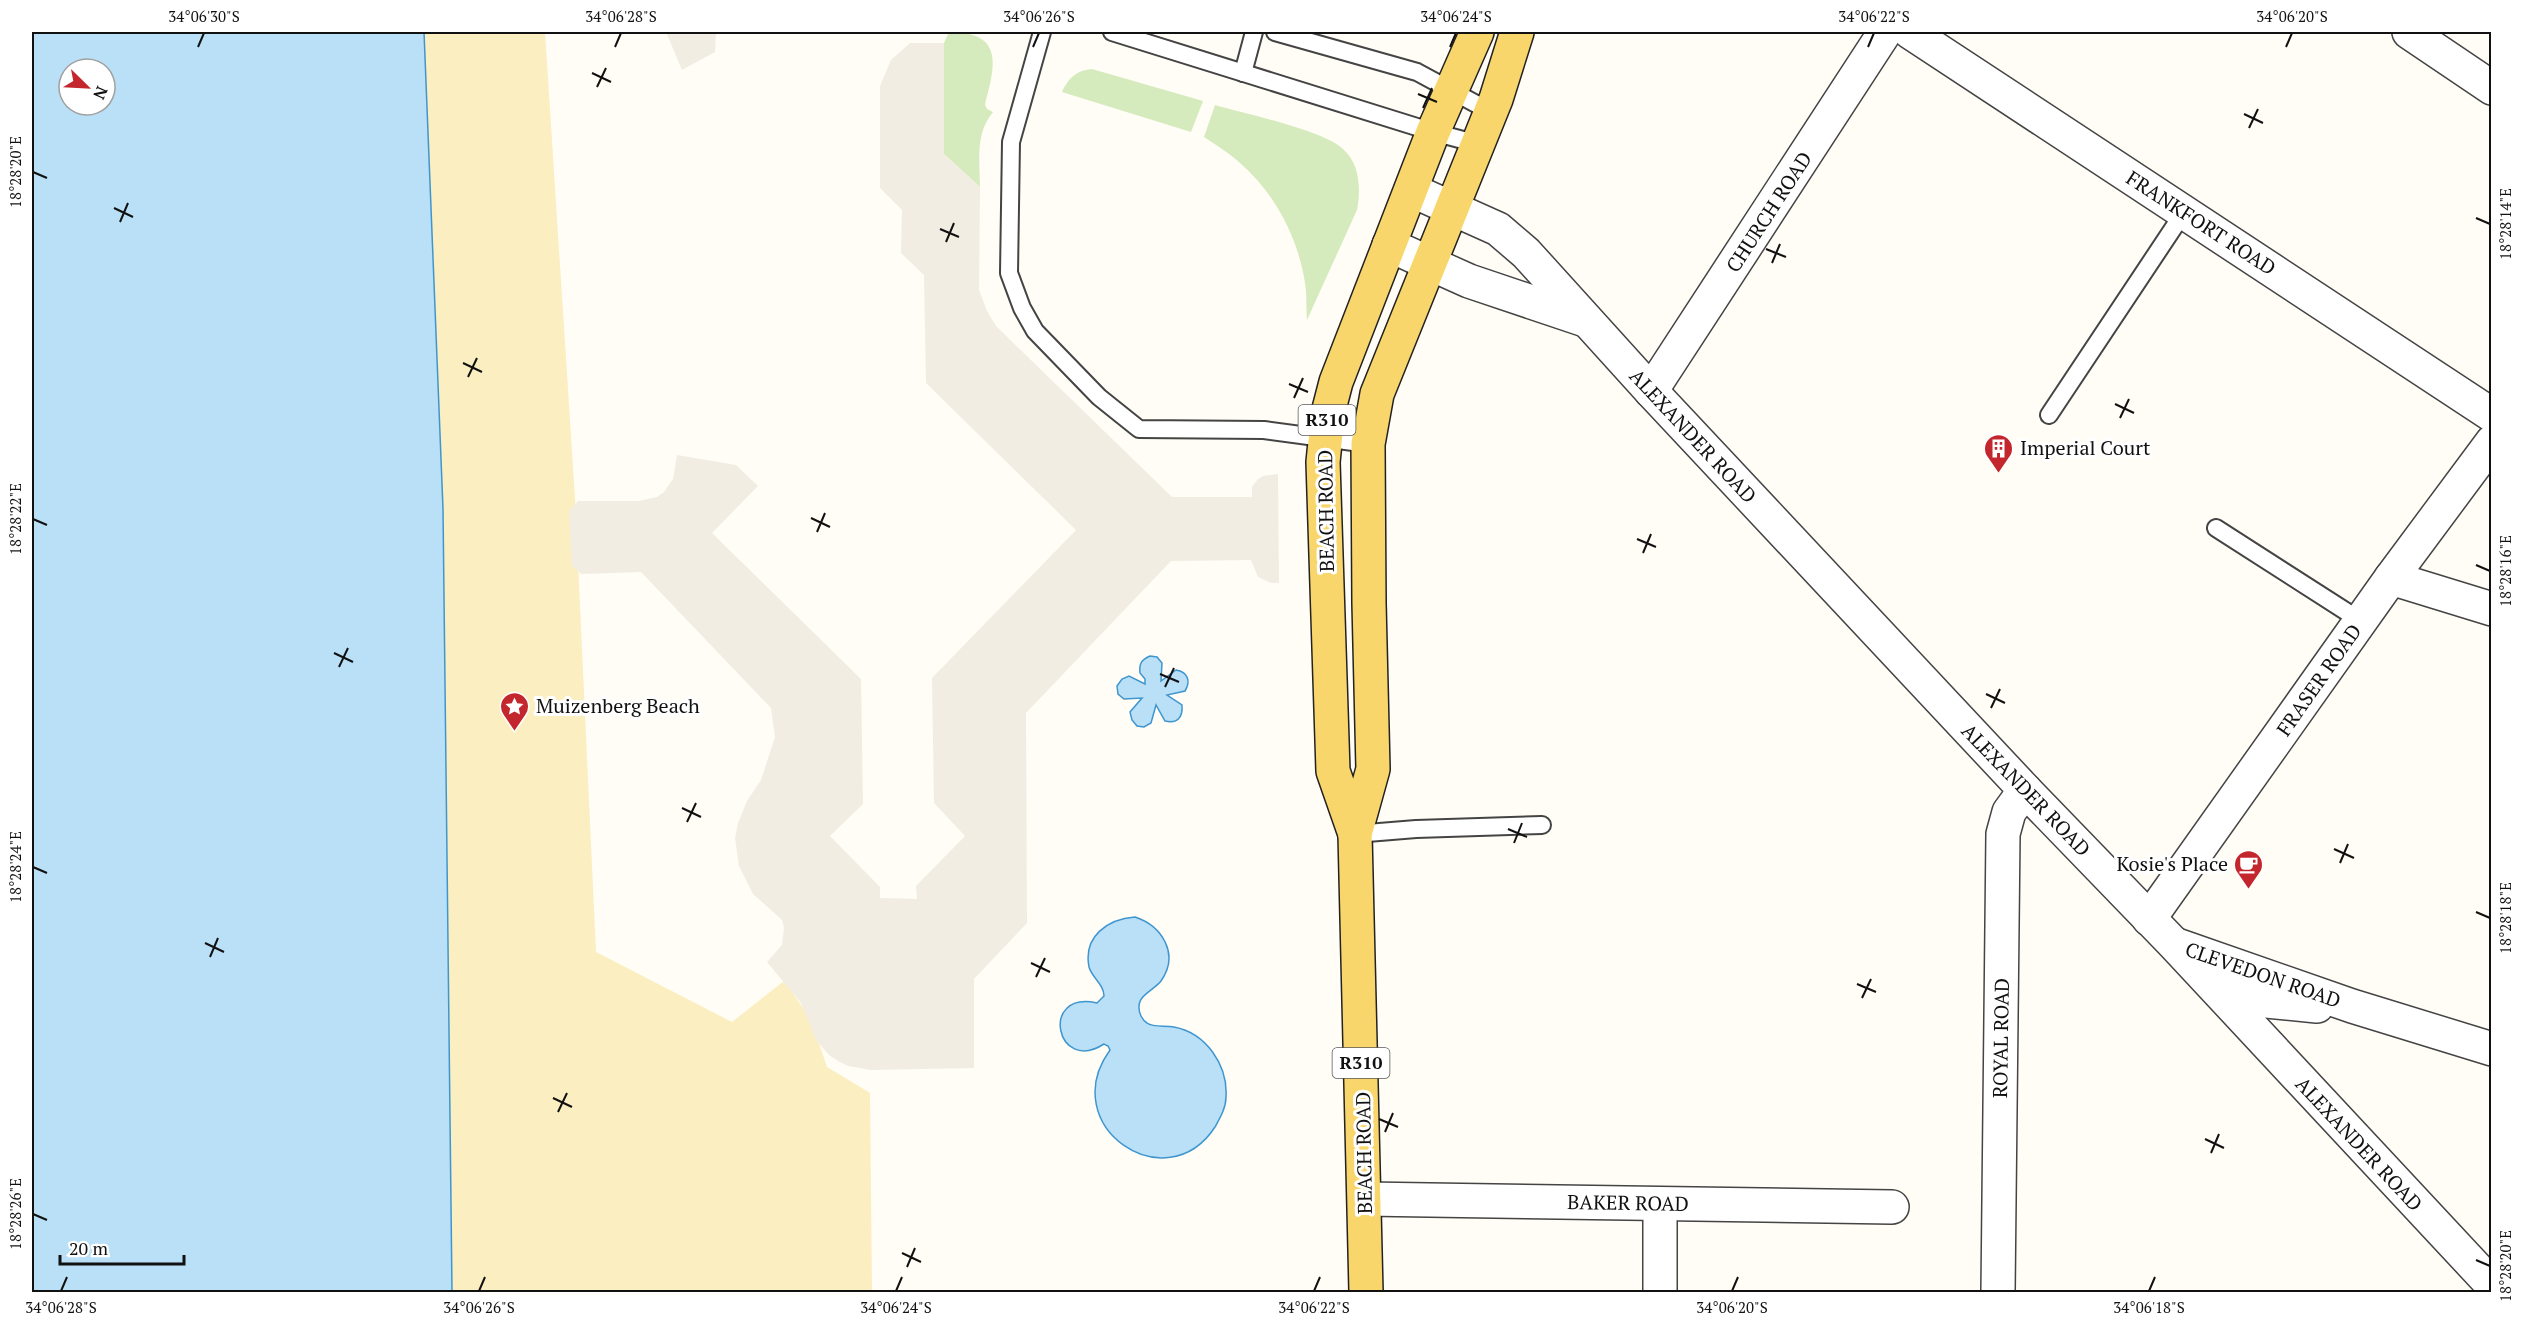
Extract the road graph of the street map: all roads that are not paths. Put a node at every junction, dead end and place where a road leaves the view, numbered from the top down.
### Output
1 (1042, 32) edge
2 (1112, 32) edge
3 (1254, 32) edge
4 (1275, 32) edge
5 (1477, 32) edge
6 (1517, 32) edge
7 (1885, 32) edge
8 (1910, 32) edge
9 (2409, 32) edge
10 (1243, 73) junction
11 (2492, 88) edge
12 (1452, 89) junction
13 (1491, 112) junction
14 (1433, 132) junction
15 (1478, 144) junction
16 (1411, 190) junction
17 (1452, 208) junction
18 (2184, 212) junction
19 (1389, 245) junction
20 (1431, 263) junction
21 (1585, 320) junction
22 (1651, 392) junction
23 (2049, 415) dead end
24 (2492, 415) edge
25 (1325, 438) junction
26 (2492, 442) edge
27 (1368, 444) junction
28 (2216, 528) dead end
29 (2391, 578) junction
30 (2492, 609) edge
31 (2361, 621) junction
32 (2025, 790) junction
33 (1542, 825) dead end
34 (1355, 834) junction
35 (2149, 920) junction
36 (2174, 944) junction
37 (2224, 997) junction
38 (2304, 1006) junction
39 (2352, 1006) junction
40 (2492, 1049) edge
41 (2273, 1052) junction
42 (1365, 1199) junction
43 (1660, 1204) junction
44 (1892, 1207) dead end
45 (2492, 1286) edge
46 (1366, 1293) edge
47 (1660, 1293) edge
48 (1998, 1293) edge

1 - 25 lane
2 - 10 lane
3 - 10 lane
4 - 12 lane
5 - 12 main road, BEACH ROAD / R310
6 - 13 main road, BEACH ROAD / R310
7 - 22 street, CHURCH ROAD
8 - 18 street, FRANKFORT ROAD
9 - 11 street
10 - 14 lane
12 - 13 lane
12 - 14 main road, BEACH ROAD / R310
13 - 15 main road, BEACH ROAD / R310
14 - 15 lane
14 - 16 main road, BEACH ROAD / R310
15 - 17 main road, BEACH ROAD / R310
16 - 17 street, ALEXANDER ROAD
16 - 19 main road, BEACH ROAD / R310
17 - 20 main road, BEACH ROAD / R310
17 - 21 street, ALEXANDER ROAD
18 - 23 lane
18 - 24 street, FRANKFORT ROAD
19 - 20 street, ALEXANDER ROAD
19 - 25 main road, BEACH ROAD / R310
20 - 21 street, ALEXANDER ROAD
20 - 27 main road, BEACH ROAD / R310
21 - 22 street, ALEXANDER ROAD
22 - 32 street, ALEXANDER ROAD
25 - 27 lane
25 - 34 main road, BEACH ROAD / R310
26 - 29 street, FRASER ROAD
27 - 34 main road, BEACH ROAD / R310
28 - 31 lane
29 - 30 street
29 - 31 street, FRASER ROAD
31 - 35 street, FRASER ROAD
32 - 35 street, ALEXANDER ROAD
32 - 48 street, ROYAL ROAD
33 - 34 lane
34 - 42 main road, BEACH ROAD / R310
35 - 36 street, ALEXANDER ROAD
36 - 37 street, ALEXANDER ROAD
36 - 39 street, CLEVEDON ROAD
37 - 38 street, CLEVEDON ROAD
37 - 41 street, ALEXANDER ROAD
38 - 39 street, CLEVEDON ROAD
38 - 41 street, CLEVEDON ROAD
39 - 40 street, CLEVEDON ROAD
41 - 45 street, ALEXANDER ROAD
42 - 43 street, BAKER ROAD
42 - 46 main road, BEACH ROAD / R310
43 - 44 street, BAKER ROAD
43 - 47 street

